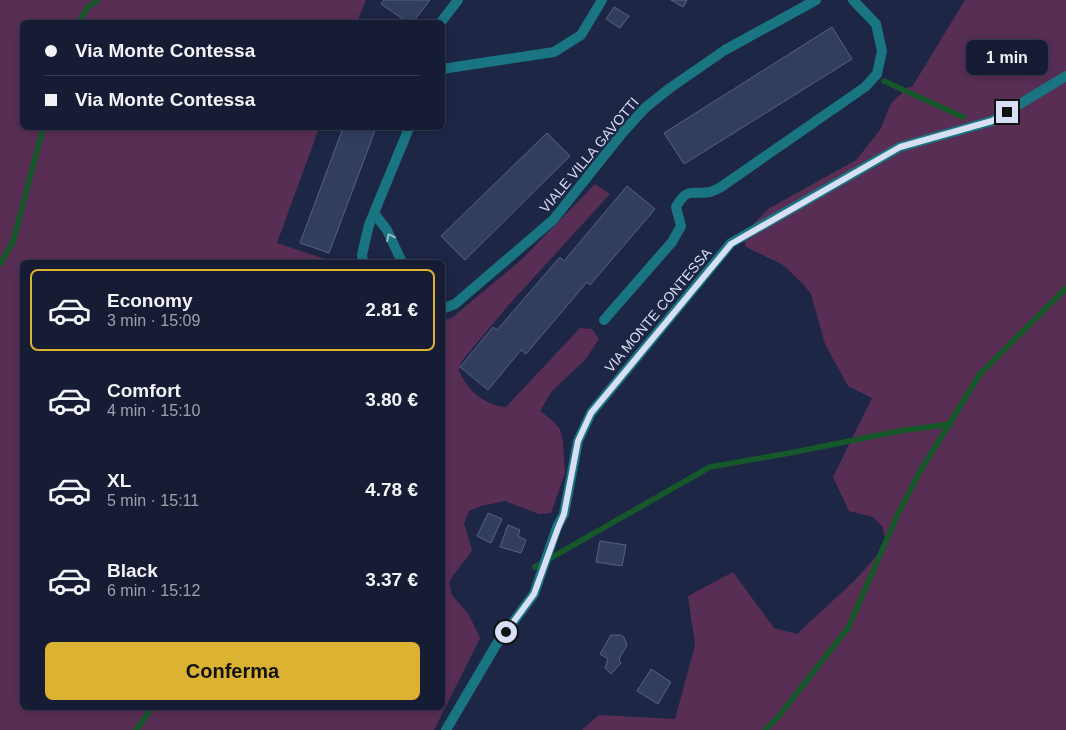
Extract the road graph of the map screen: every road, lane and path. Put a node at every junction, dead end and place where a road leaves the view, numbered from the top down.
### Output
1 (458, 0) edge
2 (602, 0) edge
3 (816, 0) edge
4 (853, 0) edge
5 (443, 20) edge
6 (445, 69) edge
7 (1066, 76) edge
8 (408, 130) edge
9 (374, 213) junction
10 (363, 260) edge
11 (401, 260) edge
12 (445, 308) edge
13 (604, 320) dead end
14 (446, 730) edge

1 - 5 street
2 - 6 street
3 - 12 street, VIALE VILLA GAVOTTI
4 - 13 street
7 - 14 street, VIA MONTE CONTESSA
8 - 9 street
9 - 10 street
11 -> 9 street

